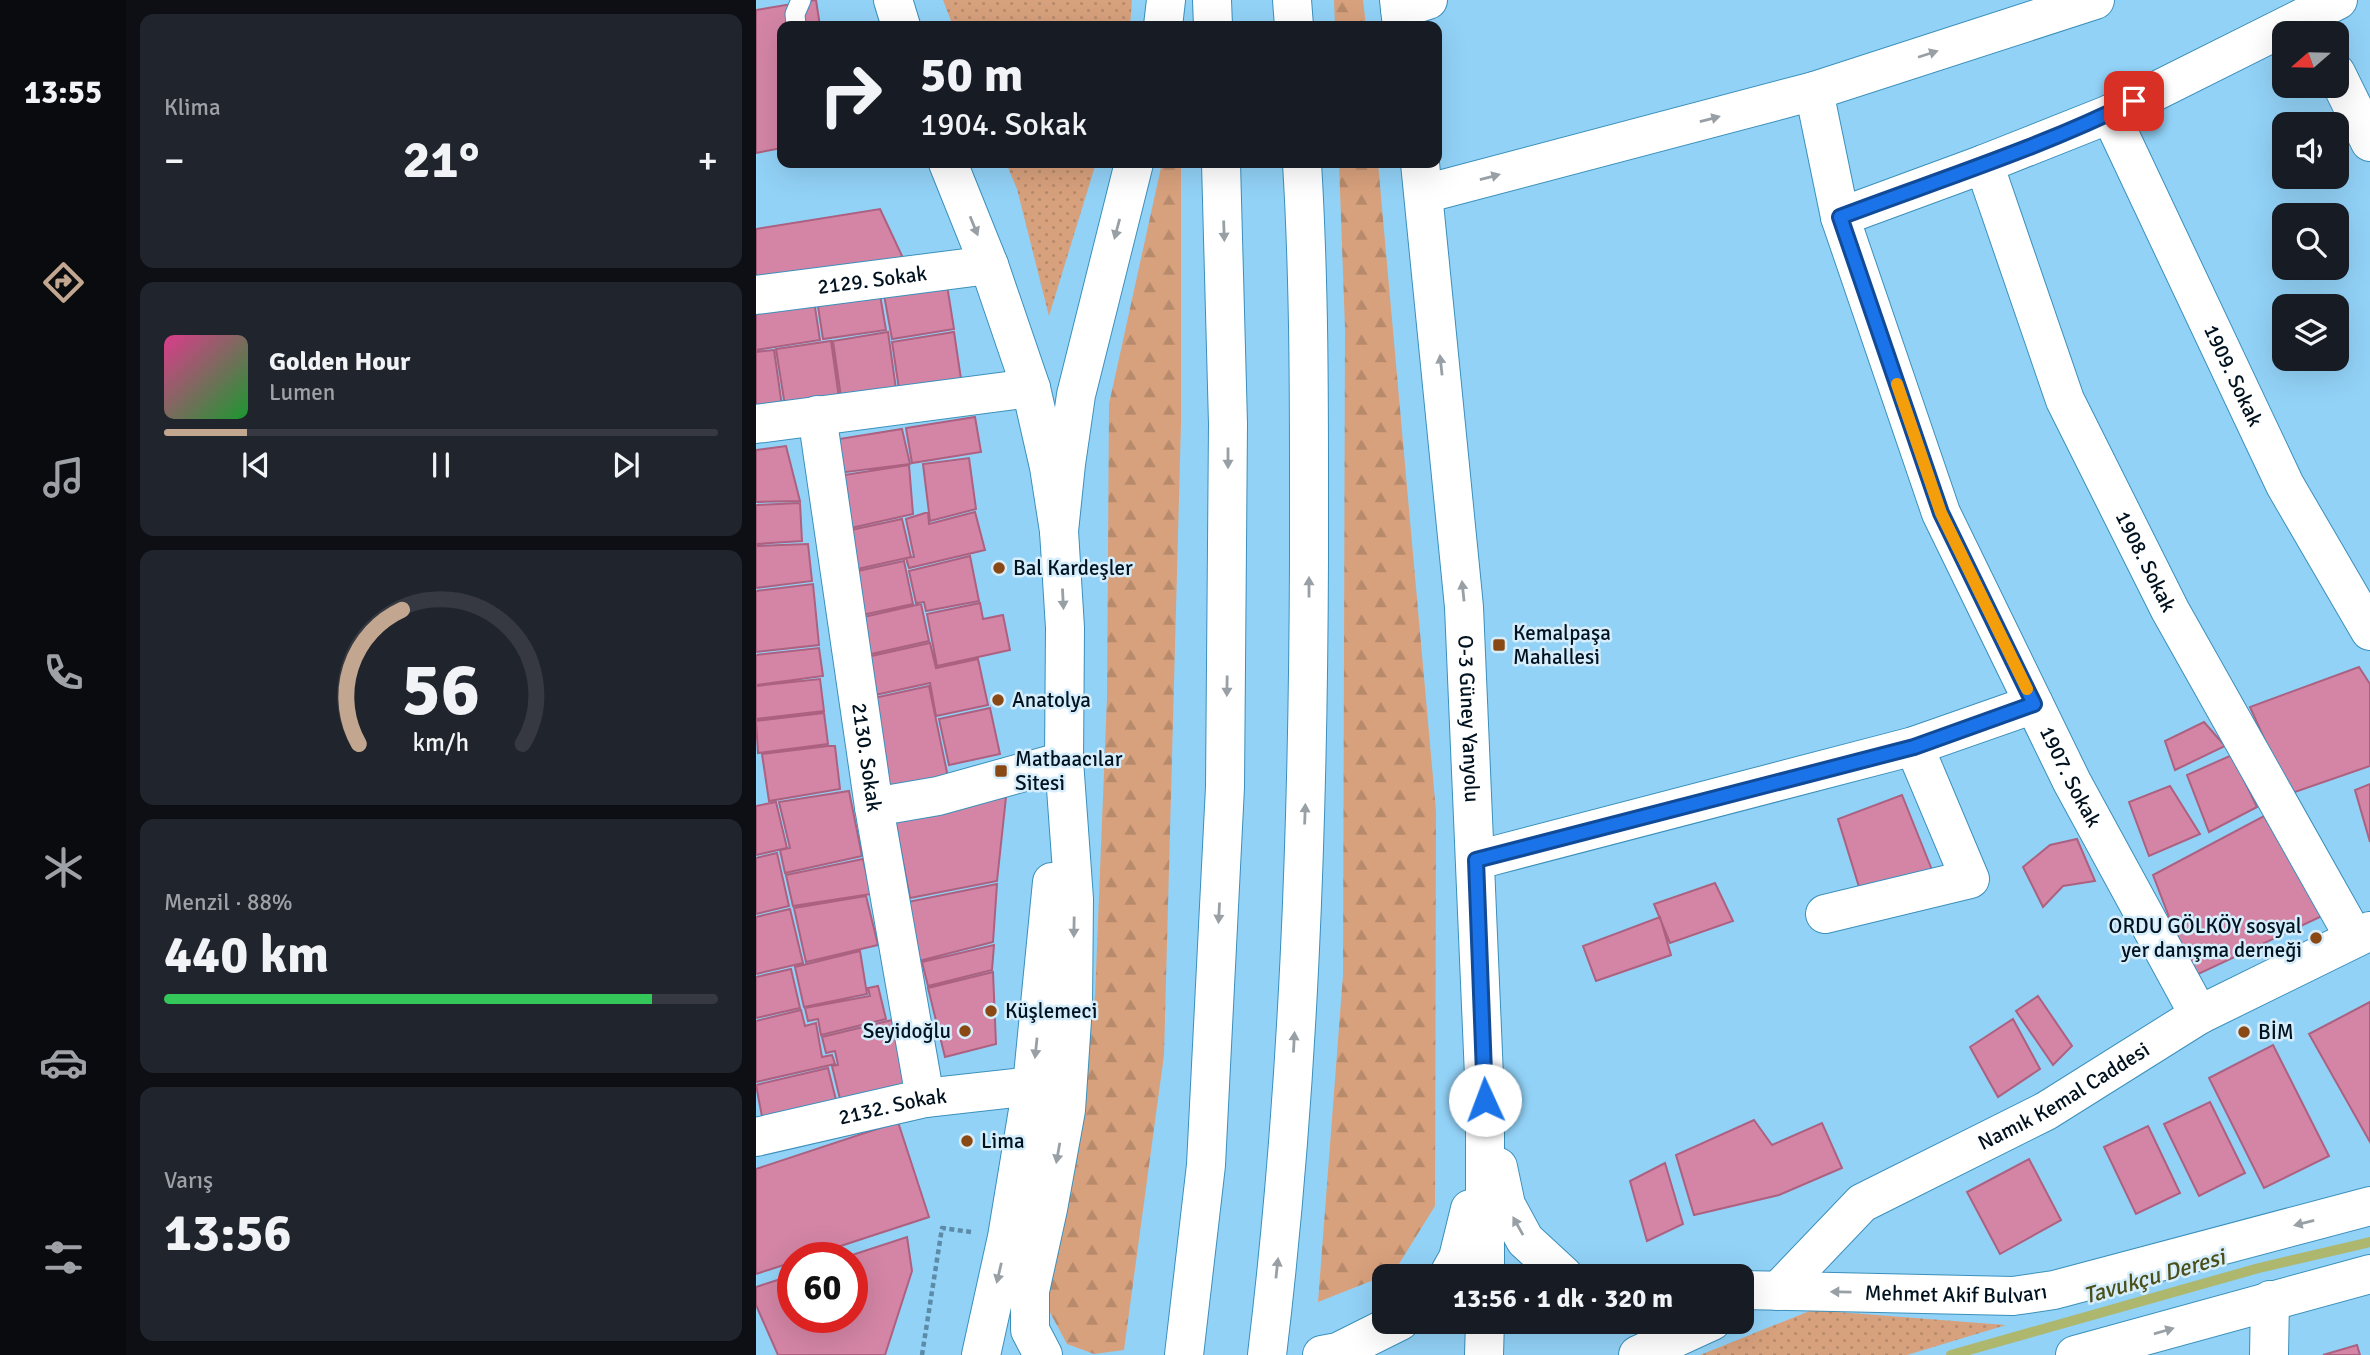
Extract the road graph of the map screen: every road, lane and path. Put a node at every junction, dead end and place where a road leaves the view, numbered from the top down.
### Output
1 (801, 0) edge
2 (893, 0) edge
3 (1166, 0) edge
4 (1212, 0) edge
5 (1292, 0) edge
6 (2095, 0) edge
7 (2316, 12) edge
8 (796, 21) edge
9 (899, 21) edge
10 (1164, 21) edge
11 (1213, 21) edge
12 (1294, 21) edge
13 (1814, 91) junction
14 (2348, 98) edge
15 (2110, 114) junction
16 (2370, 142) edge
17 (1984, 164) junction
18 (950, 168) edge
19 (1133, 168) edge
20 (1221, 168) edge
21 (1302, 168) edge
22 (1422, 178) edge
23 (1840, 217) junction
24 (989, 265) junction
25 (756, 295) edge
26 (1031, 388) junction
27 (817, 415) junction
28 (756, 424) edge
29 (1059, 531) junction
30 (2370, 631) edge
31 (2034, 704) junction
32 (1914, 747) junction
33 (1064, 761) junction
34 (874, 807) junction
35 (1476, 860) junction
36 (1825, 914) dead end
37 (2362, 934) edge
38 (2199, 1015) junction
39 (1032, 1086) junction
40 (925, 1098) junction
41 (1485, 1100) junction
42 (756, 1137) edge
43 (2370, 1206) edge
44 (1007, 1237) junction
45 (1455, 1264) edge
46 (1485, 1264) edge
47 (1551, 1264) edge
48 (2370, 1274) edge
49 (1760, 1290) edge
50 (2270, 1300) junction
51 (1374, 1334) edge
52 (1485, 1334) edge
53 (1684, 1334) edge
54 (1268, 1346) edge
55 (975, 1347) edge
56 (2122, 1349) edge
57 (922, 1355) edge
58 (1043, 1355) edge
59 (1184, 1355) edge
60 (1322, 1355) edge
61 (1484, 1355) edge
62 (1638, 1355) edge
63 (2075, 1355) edge
64 (2269, 1355) edge

1 - 8 lane
2 - 9 main road
3 - 10 main road
4 - 11 main road
5 - 12 main road
13 -> 6 main road
7 - 15 main road
22 -> 13 main road
13 - 23 main road, 1907. Sokak
14 - 16 main road
15 - 17 main road
15 - 30 main road, 1909. Sokak
17 - 23 main road
17 - 37 main road, 1908. Sokak
18 -> 24 main road
19 -> 29 main road
20 -> 59 main road
54 -> 21 main road
35 -> 22 main road, O-3 Güney Yanyolu
23 - 31 main road, 1907. Sokak
24 - 25 main road, 2129. Sokak
24 - 26 main road
26 - 27 main road
26 - 29 main road
27 - 28 main road
27 - 34 main road, 2130. Sokak
29 -> 33 main road
31 - 32 main road
31 - 38 main road, 1907. Sokak
32 - 35 main road
32 - 36 main road
33 - 34 main road
33 -> 39 main road
33 -> 58 main road
34 - 40 main road, 2130. Sokak
35 - 41 main road, O-3 Güney Yanyolu
37 - 38 main road, Namık Kemal Caddesi
38 - 49 main road, Namık Kemal Caddesi
39 - 40 main road, 2132. Sokak
39 - 44 main road
40 - 42 main road, 2132. Sokak
41 - 45 main road
41 - 46 main road, O-3 Güney Yanyolu
47 -> 41 main road
43 -> 49 main road, Mehmet Akif Bulvarı
44 -> 55 main road
44 - 57 path
48 - 50 main road
56 -> 50 main road
50 - 64 main road
51 - 60 main road
52 - 61 main road
53 - 62 main road
56 - 63 main road

